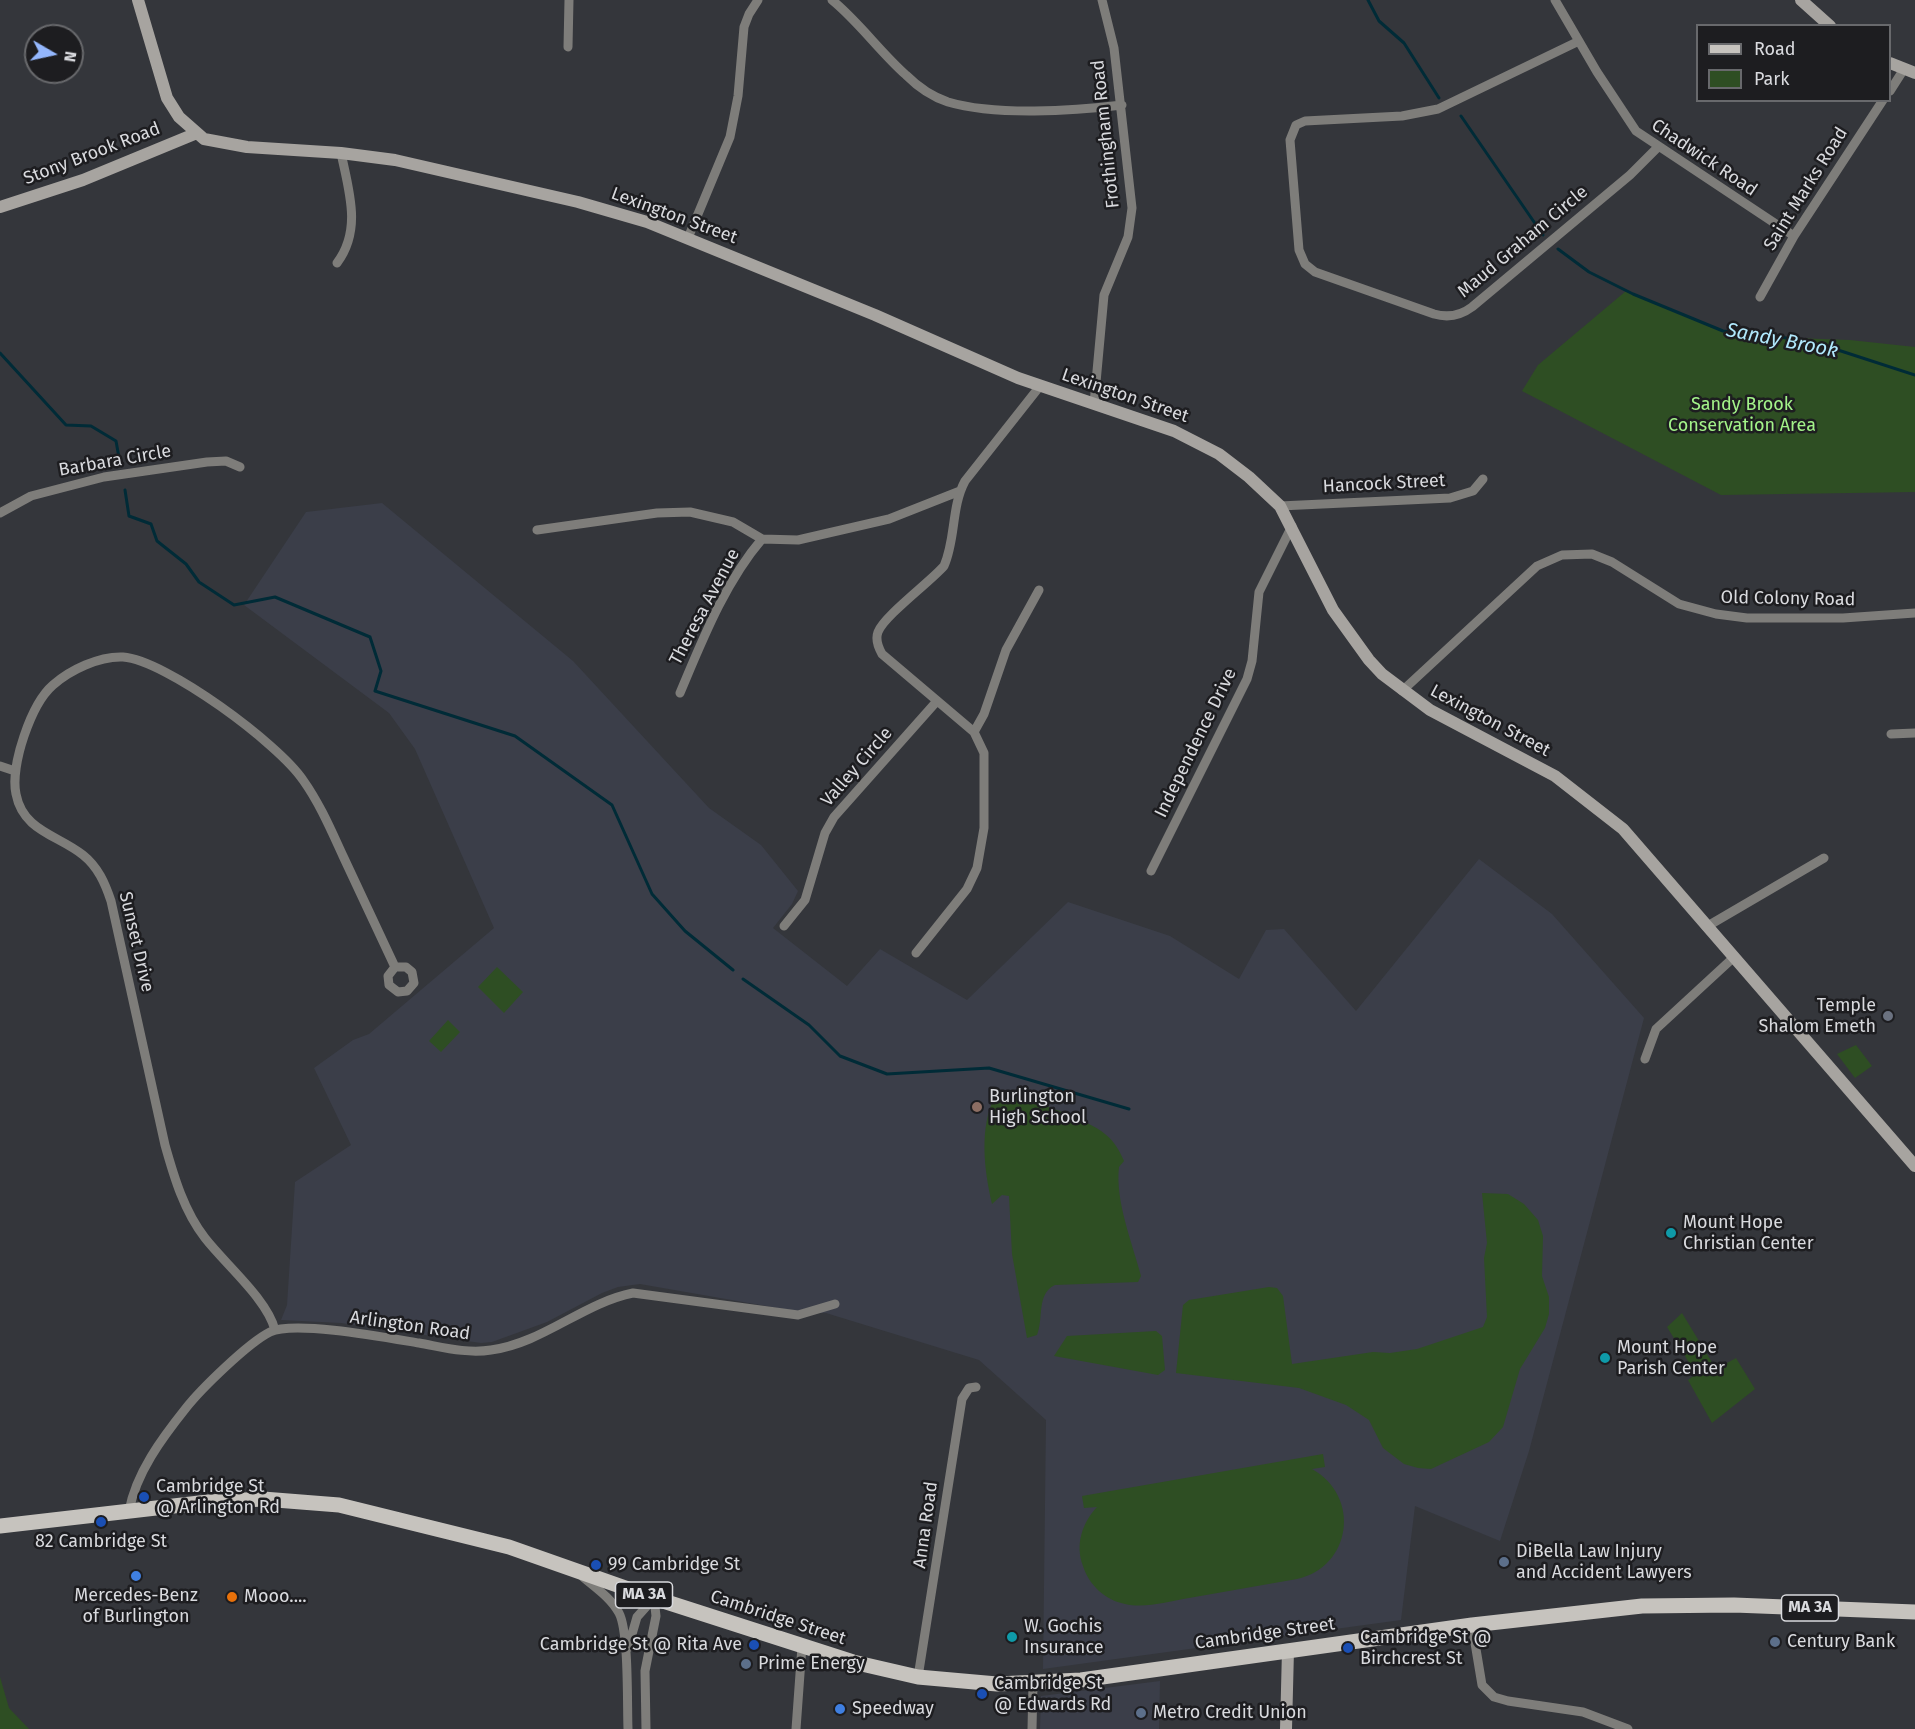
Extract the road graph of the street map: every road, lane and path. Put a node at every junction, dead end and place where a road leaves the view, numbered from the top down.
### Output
1 (138, 0) edge
2 (569, 0) edge
3 (758, 0) edge
4 (832, 0) edge
5 (1102, 0) edge
6 (1555, 0) edge
7 (1801, 0) edge
8 (1828, 24) edge
9 (1580, 41) junction
10 (568, 47) dead end
11 (1891, 63) edge
12 (1910, 71) edge
13 (1891, 90) edge
14 (1882, 102) edge
15 (1122, 105) junction
16 (197, 133) junction
17 (1657, 148) junction
18 (341, 153) junction
19 (0, 207) edge
20 (1794, 236) junction
21 (688, 238) junction
22 (337, 264) dead end
23 (1760, 297) dead end
24 (1040, 386) junction
25 (1094, 404) junction
26 (240, 466) dead end
27 (1483, 479) dead end
28 (960, 491) junction
29 (1280, 506) junction
30 (0, 513) edge
31 (1292, 526) junction
32 (537, 530) dead end
33 (762, 539) junction
34 (1039, 590) dead end
35 (1915, 613) edge
36 (1402, 691) junction
37 (680, 693) dead end
38 (937, 701) junction
39 (974, 732) junction
40 (1915, 733) edge
41 (1891, 734) dead end
42 (0, 766) edge
43 (15, 771) junction
44 (1824, 858) dead end
45 (1151, 871) dead end
46 (784, 926) dead end
47 (1706, 927) junction
48 (916, 953) dead end
49 (1733, 958) junction
50 (395, 967) dead end
51 (1646, 1059) dead end
52 (1915, 1166) edge
53 (835, 1304) dead end
54 (275, 1330) junction
55 (976, 1387) dead end
56 (129, 1511) junction
57 (0, 1526) edge
58 (577, 1571) junction
59 (654, 1598) junction
60 (1915, 1612) edge
61 (1472, 1625) junction
62 (802, 1646) junction
63 (1288, 1650) junction
64 (625, 1675) junction
65 (918, 1677) junction
66 (1033, 1684) junction
67 (627, 1729) edge
68 (646, 1729) edge
69 (796, 1729) edge
70 (1032, 1729) edge
71 (1286, 1729) edge
72 (1628, 1729) edge

1 - 16 street, Lexington Street
2 - 10 street
3 - 21 street
4 - 15 street
5 - 15 street, Frothingham Road
6 - 9 street, Chadwick Road
7 - 8 street
9 - 17 street, Chadwick Road
9 - 17 street, Maud Graham Circle
11 - 12 street
12 - 13 street
14 - 20 street, Saint Marks Road
15 - 25 street, Frothingham Road
16 - 18 street, Lexington Street
16 - 19 street, Stony Brook Road
17 - 20 street, Chadwick Road
18 - 21 street, Lexington Street
18 - 22 street
20 - 23 street, Saint Marks Road
21 - 24 street, Lexington Street
24 - 25 street, Lexington Street
24 - 28 street
25 - 29 street, Lexington Street
26 - 30 street, Barbara Circle
27 - 29 street, Hancock Street
28 - 33 street
28 - 38 street
29 - 31 street, Lexington Street
31 - 36 street, Lexington Street
31 - 45 street, Independence Drive
32 - 33 street
33 - 37 street, Theresa Avenue
34 - 39 street
35 - 36 street, Old Colony Road
36 - 47 street, Lexington Street
38 - 39 street
38 - 46 street, Valley Circle
39 - 48 street
40 - 41 street
42 - 43 street
43 - 50 street, Sunset Drive
43 - 54 street, Sunset Drive
44 - 47 street
47 - 49 street, Lexington Street
49 - 51 street
49 - 52 street, Lexington Street
53 - 54 street, Arlington Road
54 - 56 street
55 - 65 street, Anna Road
56 - 57 main road, Cambridge Street / MA 3A
56 - 58 main road, Cambridge Street / MA 3A
58 - 59 main road, Cambridge Street / MA 3A
58 - 64 street
59 - 62 main road, Cambridge Street / MA 3A
59 - 64 street
59 - 68 street
60 - 61 main road, Cambridge Street / MA 3A
61 - 63 main road, Cambridge Street / MA 3A
61 - 72 street
62 - 65 main road, Cambridge Street / MA 3A
62 - 69 street
63 - 66 main road, Cambridge Street / MA 3A
63 - 71 street
64 - 67 street
65 - 66 main road, Cambridge Street / MA 3A
66 - 70 street

